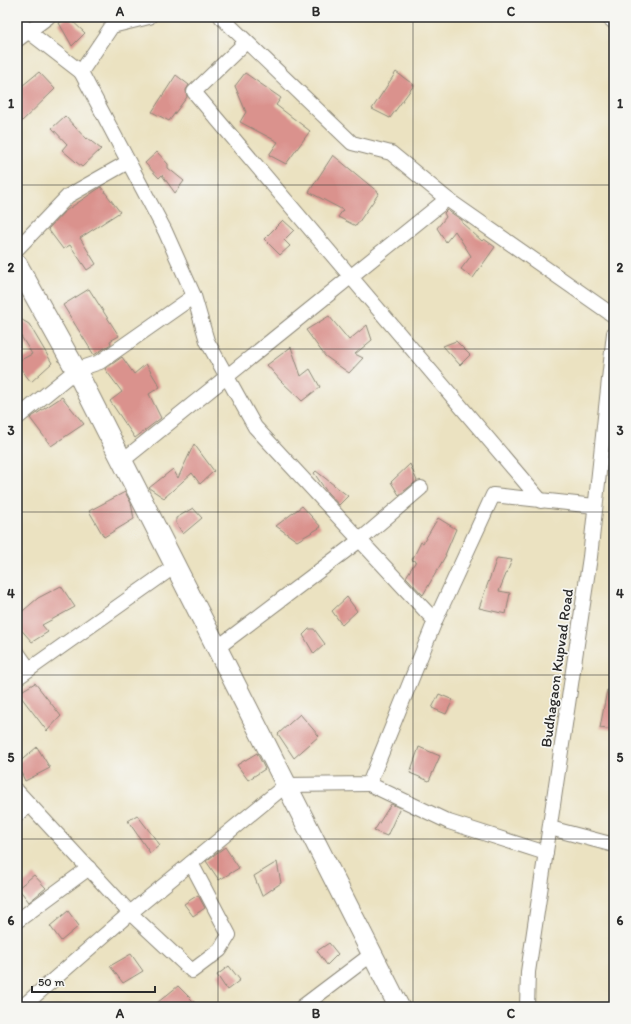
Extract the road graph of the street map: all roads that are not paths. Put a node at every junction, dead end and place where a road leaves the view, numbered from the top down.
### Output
1 (48, 17) edge
2 (149, 17) edge
3 (221, 17) edge
4 (608, 17) edge
5 (17, 18) edge
6 (614, 22) edge
7 (29, 32) junction
8 (17, 40) edge
9 (246, 42) junction
10 (82, 72) junction
11 (128, 162) junction
12 (447, 199) junction
13 (17, 249) edge
14 (17, 264) edge
15 (350, 276) junction
16 (194, 296) junction
17 (614, 316) edge
18 (614, 333) edge
19 (76, 370) junction
20 (227, 376) junction
21 (17, 418) edge
22 (122, 461) junction
23 (421, 488) dead end
24 (541, 501) junction
25 (595, 506) junction
26 (360, 540) junction
27 (175, 566) junction
28 (435, 621) junction
29 (217, 648) junction
30 (17, 652) edge
31 (29, 669) junction
32 (17, 678) edge
33 (286, 784) junction
34 (369, 784) junction
35 (17, 791) edge
36 (30, 805) junction
37 (17, 815) edge
38 (550, 828) junction
39 (614, 844) edge
40 (546, 853) junction
41 (191, 863) junction
42 (89, 868) junction
43 (130, 913) junction
44 (17, 921) edge
45 (372, 954) junction
46 (22, 1007) edge
47 (302, 1007) edge
48 (399, 1007) edge
49 (527, 1007) edge

1 - 7 street
2 - 10 street
3 - 9 street
4 - 6 street
5 - 7 street
7 - 8 street
7 - 10 street
9 - 12 street
9 - 15 street
10 - 11 street
11 - 13 street
11 - 16 street
12 - 15 street
12 - 17 street
14 - 19 street
15 - 20 street
15 - 24 street
16 - 19 street
16 - 20 street
18 - 25 street, Budhagaon Kupvad Road
19 - 21 street
19 - 22 street
20 - 22 street
20 - 26 street
22 - 27 street
23 - 26 street
24 - 25 street
24 - 28 street
25 - 38 street, Budhagaon Kupvad Road
26 - 28 street
26 - 29 street
27 - 29 street
27 - 31 street
28 - 34 street
29 - 33 street
30 - 31 street
31 - 32 street
33 - 34 street
33 - 41 street
33 - 45 street
34 - 40 street
35 - 36 street
36 - 37 street
36 - 42 street
38 - 39 street
38 - 40 street, Budhagaon Kupvad Road
40 - 49 street, Budhagaon Kupvad Road
41 - 43 street
41 - 43 street
42 - 43 street
42 - 44 street
43 - 46 street
45 - 47 street
45 - 48 street

